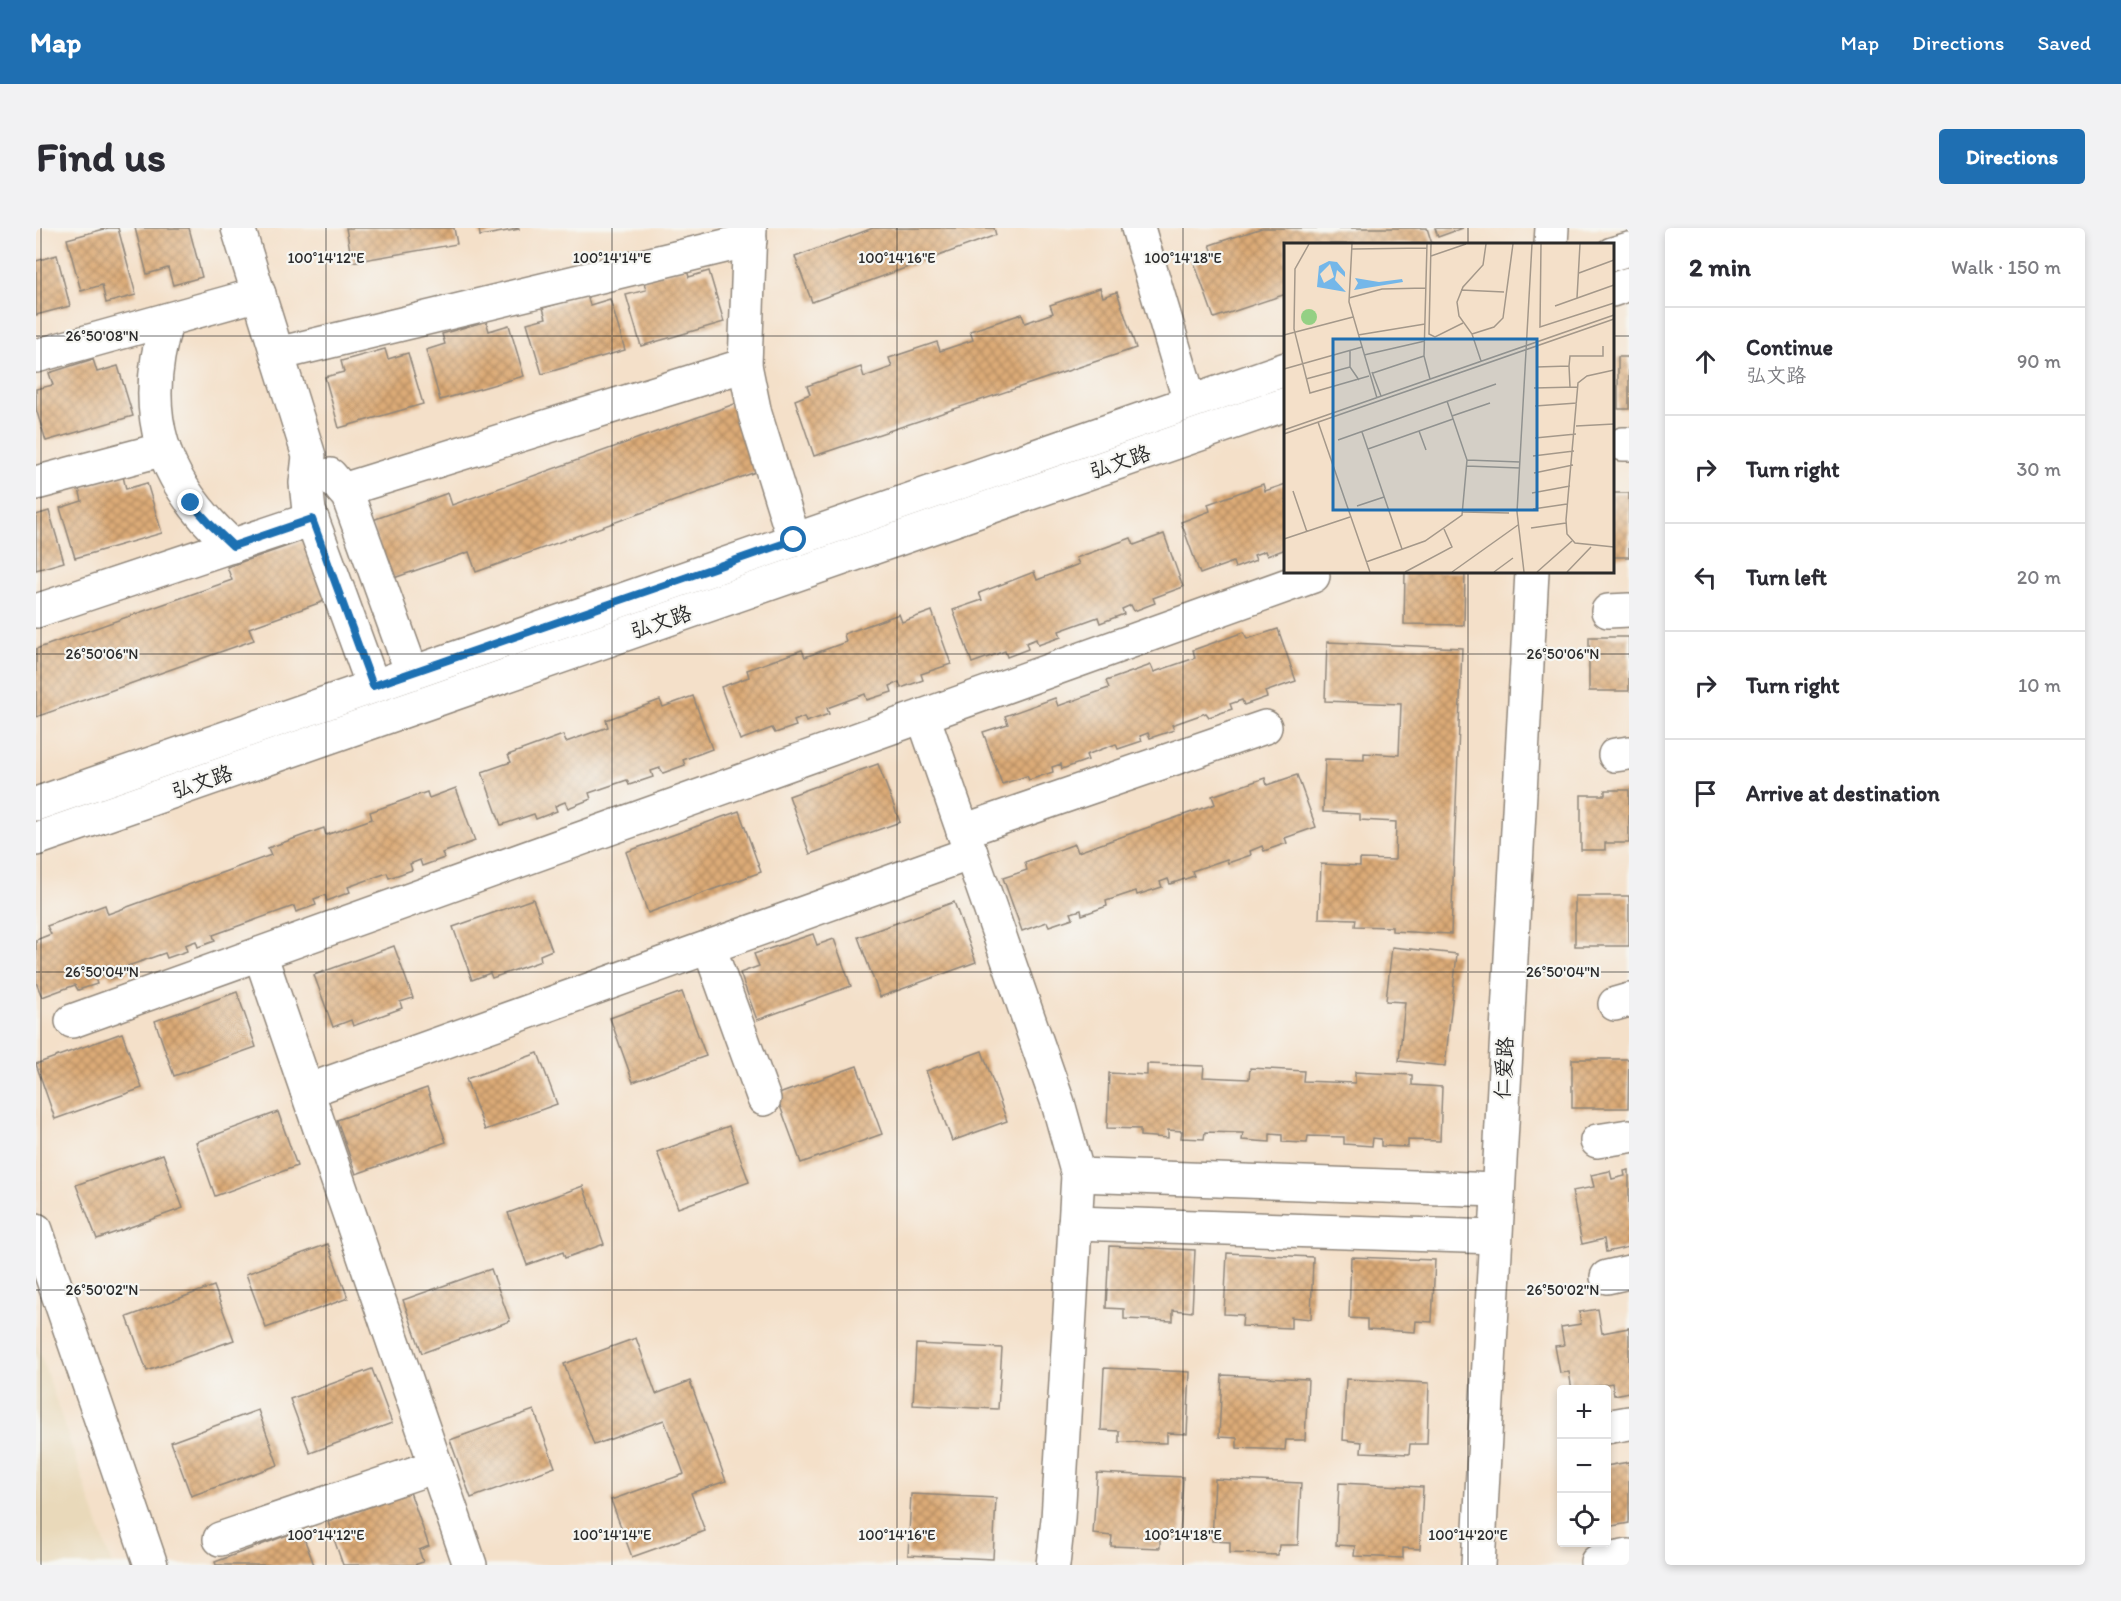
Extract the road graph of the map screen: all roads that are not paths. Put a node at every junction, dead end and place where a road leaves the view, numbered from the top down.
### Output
1 (238, 228) edge
2 (1138, 228) edge
3 (1552, 228) edge
4 (750, 234) edge
5 (1551, 243) edge
6 (1629, 249) edge
7 (1614, 253) edge
8 (1629, 284) edge
9 (1614, 289) edge
10 (259, 294) junction
11 (167, 320) junction
12 (277, 354) junction
13 (36, 356) edge
14 (745, 365) junction
15 (1284, 370) edge
16 (1190, 402) junction
17 (1284, 405) edge
18 (164, 449) junction
19 (309, 456) junction
20 (36, 483) edge
21 (343, 490) junction
22 (312, 519) junction
23 (794, 540) junction
24 (233, 546) junction
25 (1532, 573) edge
26 (1313, 576) dead end
27 (36, 611) edge
28 (412, 673) junction
29 (373, 686) junction
30 (923, 716) junction
31 (1264, 727) dead end
32 (36, 804) edge
33 (36, 839) edge
34 (967, 842) junction
35 (709, 947) junction
36 (260, 954) junction
37 (72, 1021) dead end
38 (307, 1091) junction
39 (764, 1099) dead end
40 (1629, 1136) edge
41 (1597, 1141) dead end
42 (1078, 1175) junction
43 (1497, 1190) junction
44 (1075, 1223) junction
45 (36, 1230) edge
46 (1495, 1237) junction
47 (1629, 1423) edge
48 (1611, 1426) edge
49 (435, 1466) junction
50 (220, 1539) dead end
51 (1629, 1556) edge
52 (1597, 1562) dead end
53 (151, 1565) edge
54 (470, 1565) edge
55 (1053, 1565) edge
56 (1478, 1565) edge

1 - 10 street
2 - 16 street
3 - 5 street
4 - 12 street
4 - 14 street
6 - 7 street
8 - 9 street
10 - 11 street
10 - 12 street
11 - 13 street
11 - 18 street
12 - 19 street
14 - 21 street
14 - 23 street
15 - 16 street, 弘文路
16 - 23 street, 弘文路
17 - 33 street, 弘文路
18 - 20 street
18 - 24 street
19 - 21 street
19 - 22 street
21 - 28 street
22 - 24 street
22 - 29 street
23 - 28 street, 弘文路
24 - 27 street
25 - 43 street, 仁爱路
26 - 30 street
28 - 29 street, 弘文路
29 - 32 street, 弘文路
30 - 34 street
30 - 36 street
31 - 34 street
34 - 35 street
34 - 42 street
35 - 38 street
35 - 39 street
36 - 37 street
36 - 38 street
38 - 49 street
40 - 41 street
42 - 43 street
42 - 44 street
43 - 46 street, 仁爱路
44 - 46 street
44 - 55 street
45 - 53 street
46 - 56 street, 仁爱路
47 - 48 street
49 - 50 street
49 - 54 street
51 - 52 street

